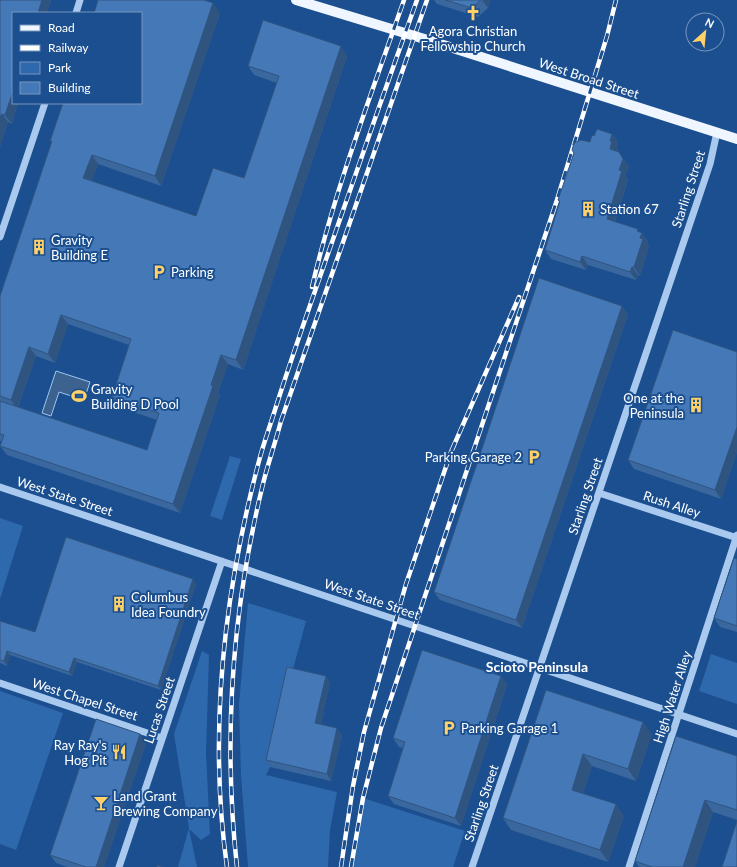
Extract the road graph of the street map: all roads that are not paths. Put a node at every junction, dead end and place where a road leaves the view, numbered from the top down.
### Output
1 (80, 0) edge
2 (296, 0) edge
3 (76, 12) edge
4 (45, 104) edge
5 (718, 132) junction
6 (737, 139) edge
7 (0, 237) edge
8 (0, 487) edge
9 (599, 492) junction
10 (737, 537) edge
11 (222, 560) junction
12 (540, 668) junction
13 (0, 683) edge
14 (678, 714) junction
15 (737, 734) edge
16 (162, 738) junction
17 (119, 867) edge
18 (472, 867) edge
19 (629, 867) edge

1 - 3 street
2 - 5 main road, West Broad Street
4 - 7 street
5 - 6 main road, West Broad Street
5 - 9 street, Starling Street
8 - 11 street, West State Street
9 - 10 street, Rush Alley
9 - 12 street, Starling Street
10 - 14 street, High Water Alley
11 - 12 street, West State Street
11 - 16 street, Lucas Street
12 - 14 street, West State Street
12 - 18 street, Starling Street
13 - 16 street, West Chapel Street
14 - 15 street, West State Street
14 - 19 street, High Water Alley
16 - 17 street, Lucas Street

